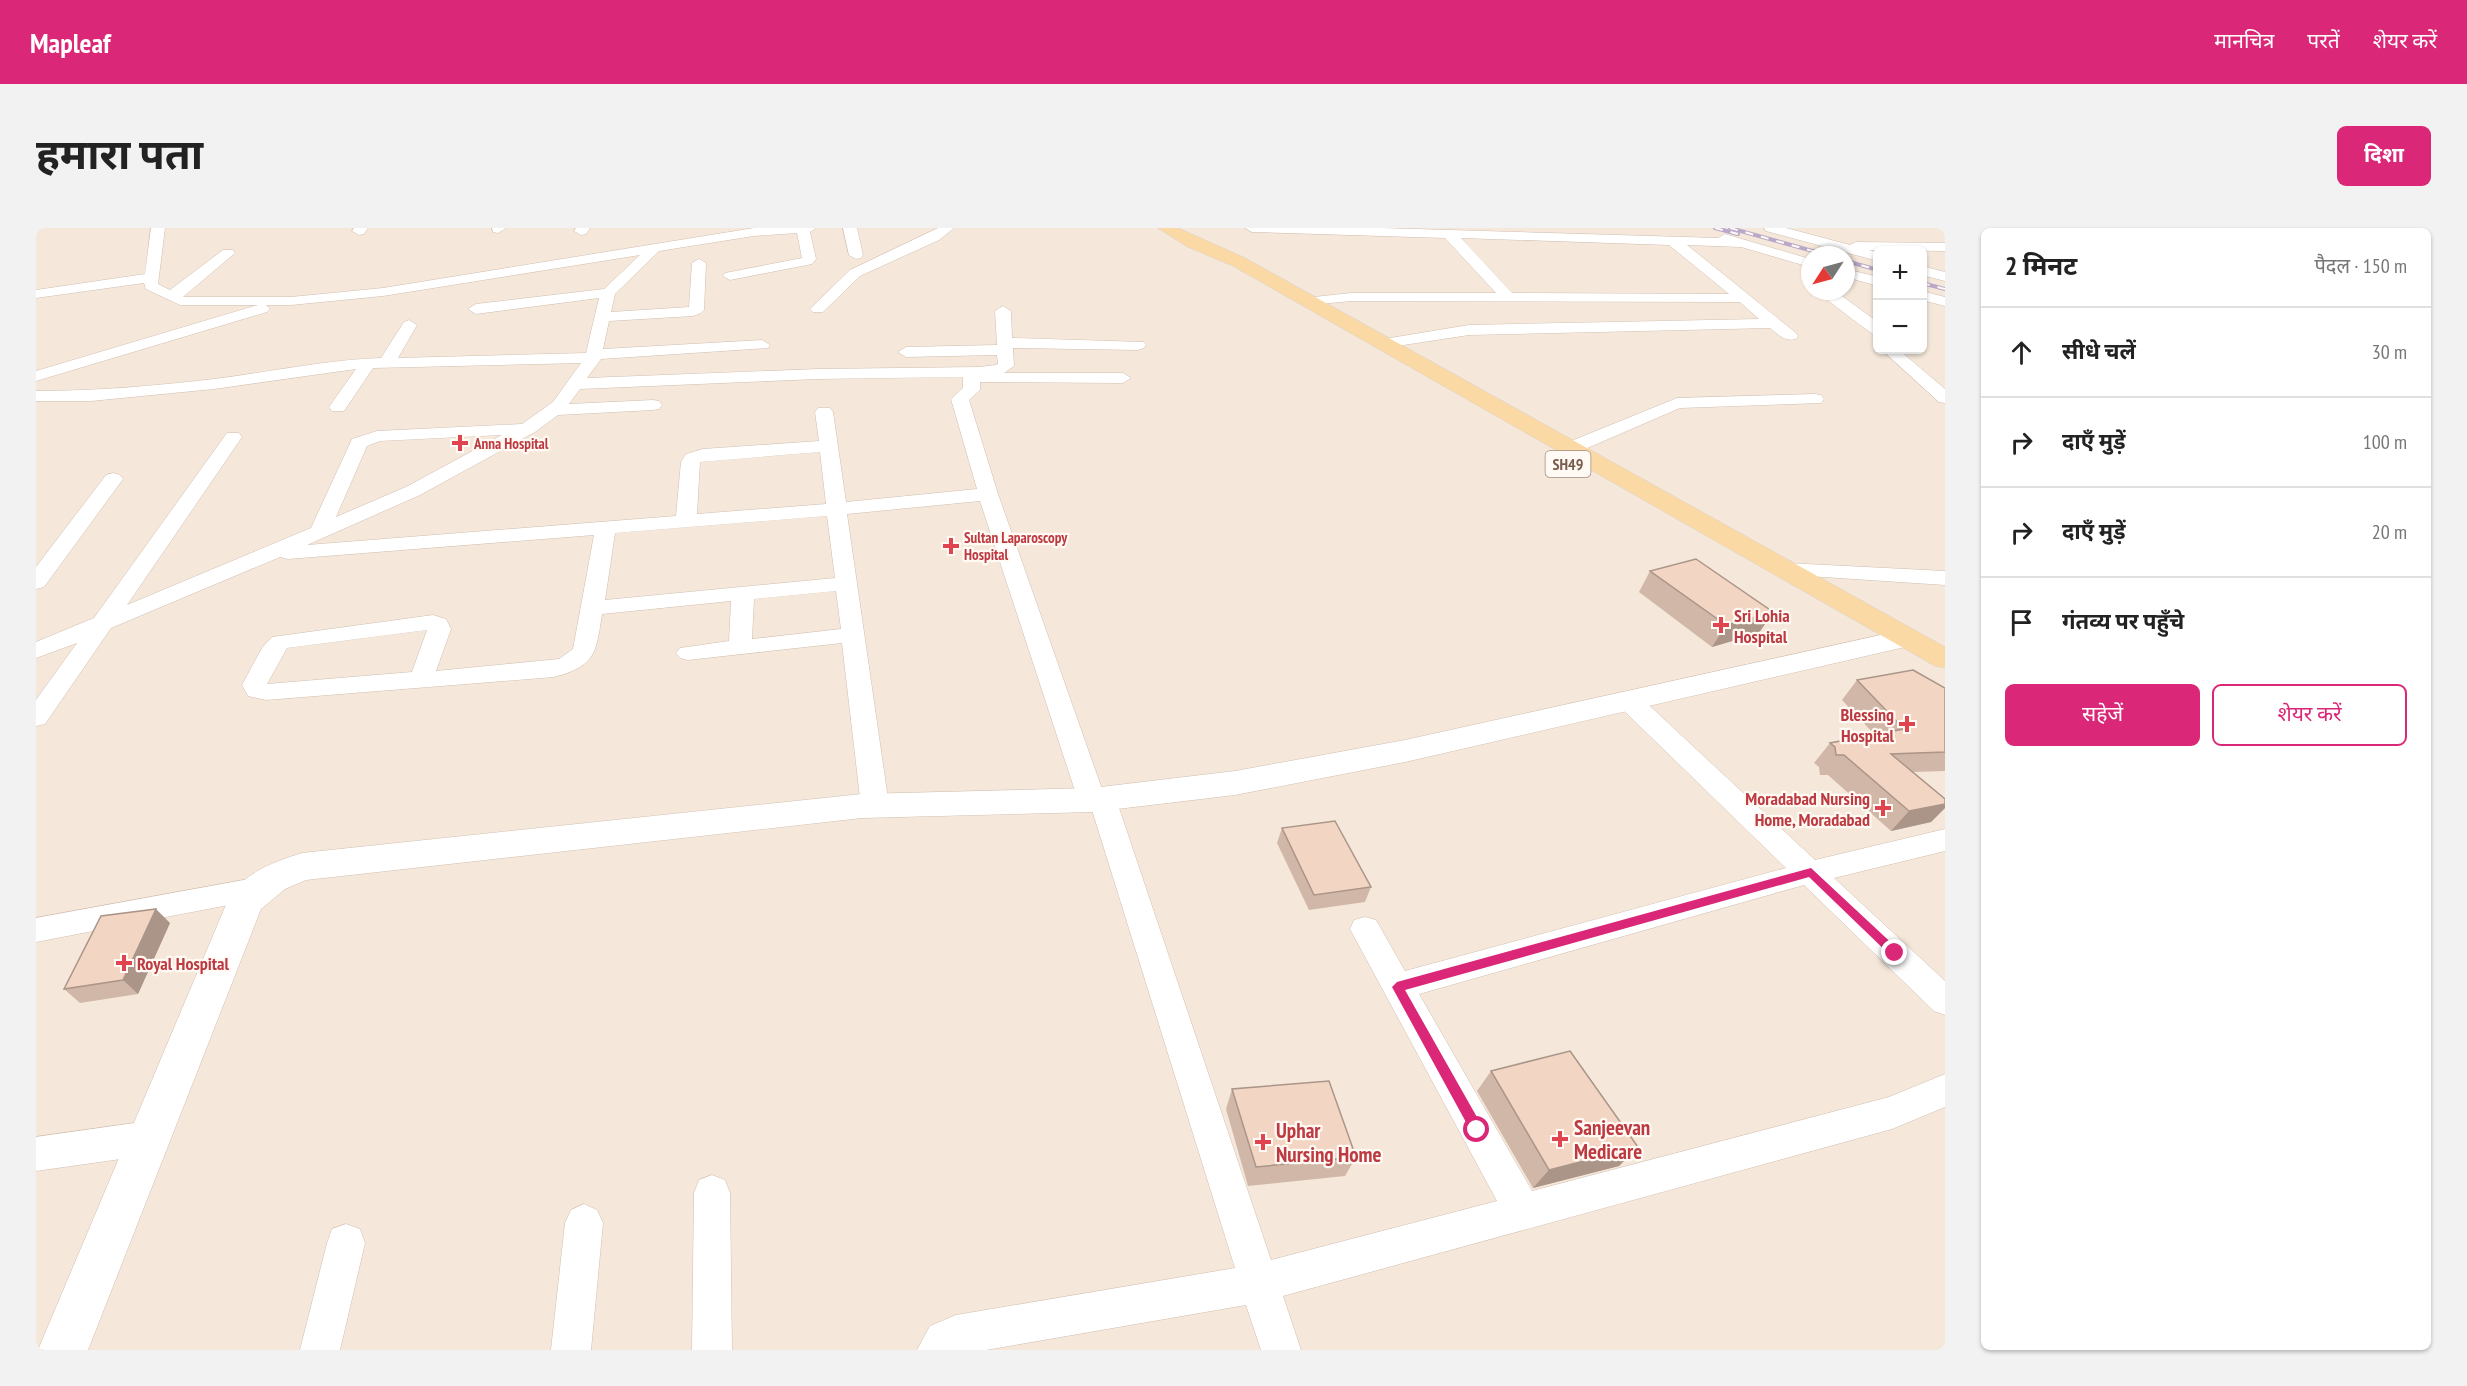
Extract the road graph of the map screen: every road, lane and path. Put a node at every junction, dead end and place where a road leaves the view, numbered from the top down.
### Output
1 (158, 228) edge
2 (733, 228) edge
3 (802, 228) edge
4 (808, 228) edge
5 (850, 228) edge
6 (947, 228) edge
7 (1167, 228) edge
8 (1252, 228) edge
9 (1690, 228) edge
10 (1771, 228) edge
11 (1390, 231) edge
12 (754, 232) junction
13 (1799, 232) edge
14 (1916, 233) dead end
15 (1858, 234) dead end
16 (1450, 235) junction
17 (1673, 241) junction
18 (1194, 243) junction
19 (1742, 243) junction
20 (656, 247) junction
21 (1943, 247) edge
22 (1873, 248) edge
23 (1927, 248) edge
24 (1873, 251) edge
25 (228, 253) dead end
26 (856, 255) dead end
27 (497, 258) dead end
28 (699, 263) dead end
29 (1801, 267) edge
30 (1927, 271) edge
31 (494, 274) junction
32 (730, 276) dead end
33 (1855, 276) edge
34 (1945, 276) edge
35 (153, 277) junction
36 (1873, 281) edge
37 (608, 293) junction
38 (36, 294) edge
39 (1927, 296) edge
40 (171, 297) junction
41 (1421, 297) junction
42 (1742, 297) junction
43 (1509, 298) junction
44 (291, 300) junction
45 (1838, 300) edge
46 (1310, 301) junction
47 (1945, 302) edge
48 (476, 309) dead end
49 (818, 309) dead end
50 (1003, 311) dead end
51 (603, 317) junction
52 (1773, 323) junction
53 (410, 325) dead end
54 (1873, 326) edge
55 (1454, 331) junction
56 (1790, 336) dead end
57 (1384, 343) junction
58 (762, 345) dead end
59 (1138, 345) dead end
60 (1004, 347) junction
61 (906, 352) dead end
62 (1895, 354) edge
63 (593, 356) junction
64 (368, 364) junction
65 (386, 364) junction
66 (974, 375) junction
67 (36, 376) edge
68 (1123, 378) dead end
69 (574, 384) junction
70 (36, 396) edge
71 (1945, 398) edge
72 (1815, 399) dead end
73 (653, 405) dead end
74 (338, 407) dead end
75 (553, 410) junction
76 (824, 412) dead end
77 (526, 429) junction
78 (233, 437) dead end
79 (828, 446) junction
80 (1571, 448) junction
81 (113, 479) dead end
82 (988, 494) junction
83 (836, 509) junction
84 (686, 520) junction
85 (606, 526) junction
86 (320, 531) junction
87 (269, 554) junction
88 (1786, 569) junction
89 (1945, 578) edge
90 (36, 582) edge
91 (846, 583) junction
92 (743, 593) junction
93 (592, 608) junction
94 (107, 620) junction
95 (853, 635) junction
96 (1894, 641) junction
97 (740, 647) junction
98 (36, 651) edge
99 (688, 653) dead end
100 (1945, 659) edge
101 (421, 680) junction
102 (1945, 682) edge
103 (1628, 700) junction
104 (36, 718) edge
105 (1097, 800) junction
106 (875, 806) junction
107 (1945, 840) edge
108 (1811, 873) junction
109 (260, 889) junction
110 (1365, 929) dead end
111 (36, 930) edge
112 (1397, 987) junction
113 (1945, 1001) edge
114 (1945, 1090) edge
115 (149, 1138) junction
116 (36, 1154) edge
117 (712, 1193) dead end
118 (1523, 1212) junction
119 (584, 1223) dead end
120 (346, 1243) dead end
121 (1259, 1283) junction
122 (63, 1350) edge
123 (320, 1350) edge
124 (571, 1350) edge
125 (712, 1350) edge
126 (937, 1350) edge
127 (1281, 1350) edge

1 - 35 street
2 - 12 street
3 - 4 street
3 - 12 street
3 - 32 street
5 - 26 street
6 - 49 street
7 - 18 main road, SH49
8 - 11 street
9 - 19 street
10 - 13 street
11 - 16 street
12 - 20 street
13 - 24 street
14 - 21 street
15 - 22 street
16 - 17 street
16 - 43 street
17 - 19 street
17 - 42 street
18 - 46 main road, SH49
18 - 96 main road, SH49
19 - 29 street
20 - 31 street
20 - 37 street
21 - 23 street
25 - 40 street
27 - 31 street
28 - 51 street
30 - 34 street
31 - 44 street
33 - 36 street
35 - 38 street
35 - 40 street
37 - 48 street
37 - 51 street
39 - 47 street
40 - 44 street
41 - 43 street
41 - 46 street
41 - 55 street
42 - 43 street
42 - 52 street
44 - 67 street
45 - 54 street
46 - 57 main road, SH49
50 - 60 street
51 - 63 street
52 - 55 street
52 - 56 street
53 - 65 street
55 - 57 street
57 - 80 main road, SH49
58 - 63 street
59 - 60 street
60 - 61 street
60 - 66 street
62 - 71 street
63 - 65 street
63 - 69 street
64 - 65 street
64 - 70 street
64 - 74 street
66 - 68 street
66 - 69 street
66 - 82 street
69 - 75 street
72 - 80 street
73 - 75 street
75 - 77 street
76 - 79 street
77 - 86 street
77 - 86 street
78 - 94 street
79 - 83 street
79 - 84 street
80 - 88 main road, SH49
81 - 90 street
82 - 83 street
82 - 105 street
83 - 84 street
83 - 91 street
84 - 85 street
85 - 87 street
85 - 93 street
86 - 87 street
87 - 94 street
88 - 89 street
88 - 96 main road, SH49
91 - 92 street
91 - 95 street
92 - 93 street
92 - 97 street
93 - 101 street
94 - 98 street
94 - 104 street
95 - 97 street
95 - 106 street
96 - 100 main road, SH49
96 - 102 main road, SH49
96 - 103 street
97 - 99 street
101 - 101 street
103 - 105 street
103 - 108 street
105 - 106 street
105 - 121 street
106 - 109 street
107 - 108 street
108 - 112 street
108 - 113 street
109 - 111 street
109 - 115 street
110 - 112 street
112 - 118 street
114 - 118 street
115 - 116 street
115 - 122 street
117 - 125 street
118 - 121 street
119 - 124 street
120 - 123 street
121 - 126 street
121 - 127 street

